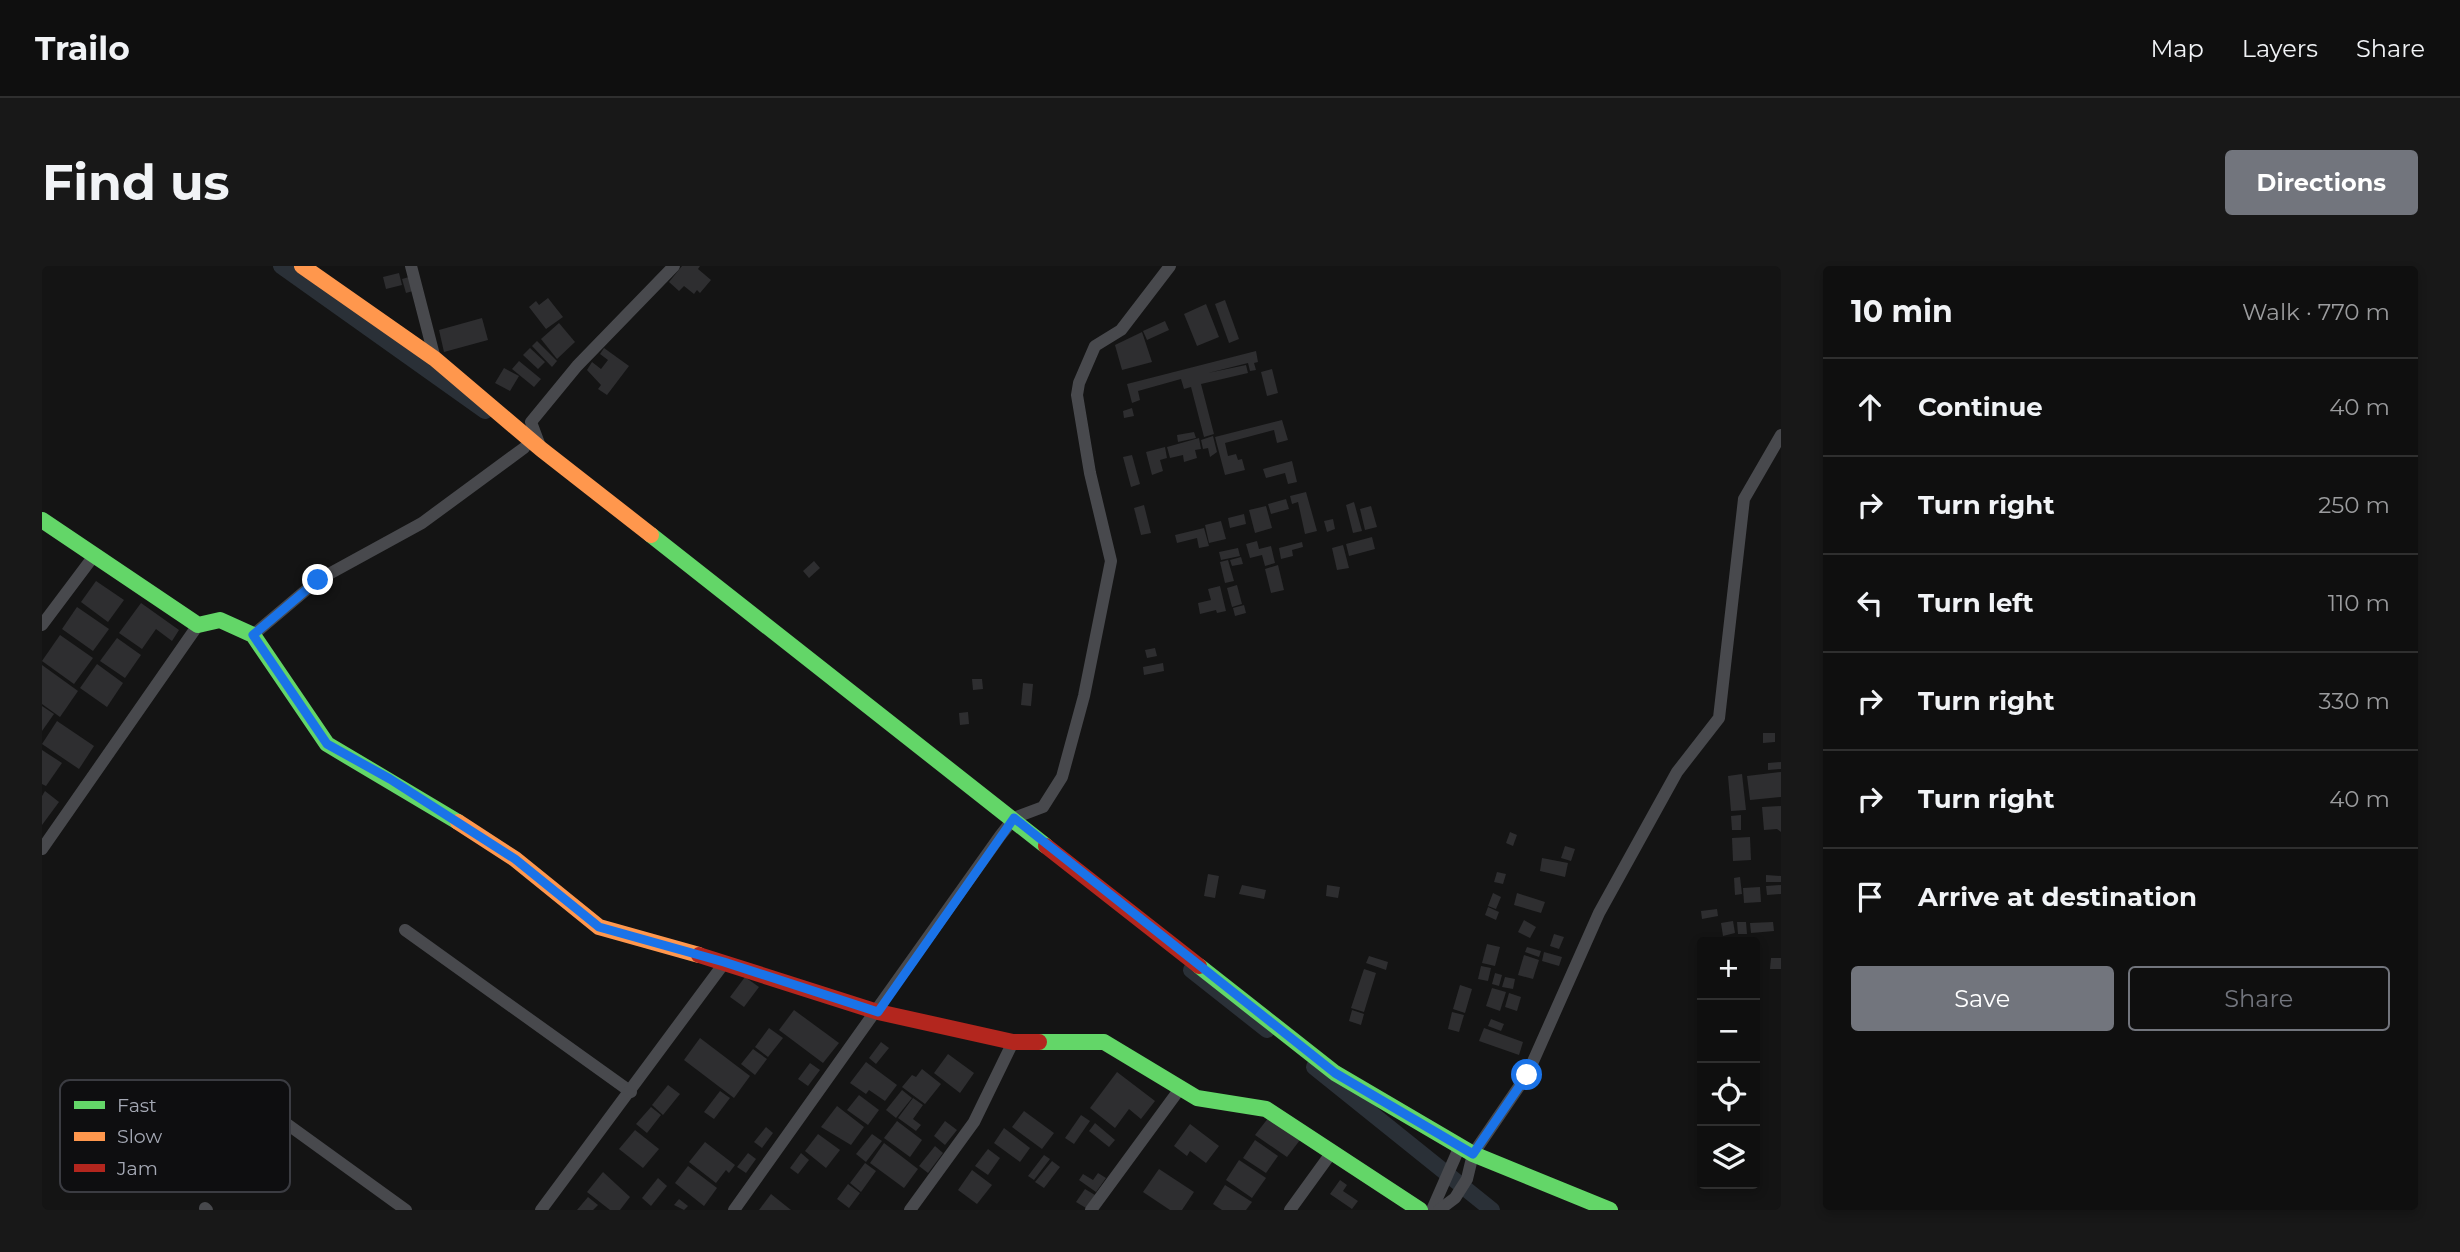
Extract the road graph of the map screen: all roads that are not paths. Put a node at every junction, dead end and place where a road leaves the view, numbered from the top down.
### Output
1 (302, 266) edge
2 (411, 266) edge
3 (674, 266) edge
4 (1170, 266) edge
5 (435, 359) junction
6 (1781, 435) edge
7 (533, 448) junction
8 (42, 520) edge
9 (93, 557) junction
10 (42, 625) edge
11 (198, 625) junction
12 (253, 635) junction
13 (1014, 818) junction
14 (42, 849) edge
15 (405, 930) dead end
16 (724, 962) junction
17 (878, 1012) junction
18 (1013, 1042) junction
19 (1179, 1090) junction
20 (631, 1092) junction
21 (290, 1126) edge
22 (1466, 1150) junction
23 (1332, 1152) junction
24 (406, 1210) edge
25 (541, 1210) edge
26 (734, 1210) edge
27 (910, 1210) edge
28 (1091, 1210) edge
29 (1290, 1210) edge
30 (1420, 1210) edge
31 (1432, 1210) edge
32 (1439, 1210) edge
33 (1610, 1210) edge

1 - 5 street
2 - 5 street
3 - 7 street
4 - 13 street
5 - 7 street
6 - 22 street
7 - 12 street
7 - 13 street
8 - 9 street
9 - 10 street
9 - 11 street
11 - 12 street
11 - 14 street
12 - 16 street
13 - 17 street
13 - 22 street
15 - 20 street
16 - 17 street
16 - 20 street
17 - 18 street
17 - 26 street
18 - 19 street
18 - 27 street
19 - 23 street
19 - 28 street
20 - 25 street
21 - 24 street
22 - 31 street
22 - 32 street
22 - 33 street
23 - 29 street
23 - 30 street

